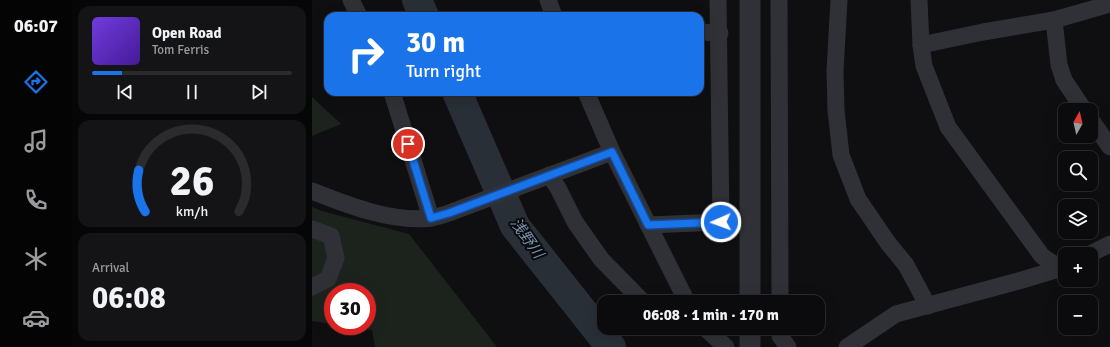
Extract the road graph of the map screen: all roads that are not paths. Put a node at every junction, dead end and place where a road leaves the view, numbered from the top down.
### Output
1 (351, 0) edge
2 (548, 0) edge
3 (718, 0) edge
4 (750, 0) edge
5 (779, 0) edge
6 (839, 0) edge
7 (919, 0) edge
8 (1110, 4) edge
9 (357, 12) edge
10 (552, 12) edge
11 (1054, 20) junction
12 (704, 32) edge
13 (720, 33) junction
14 (921, 45) junction
15 (393, 96) edge
16 (588, 96) edge
17 (1079, 103) edge
18 (1098, 130) edge
19 (1110, 147) edge
20 (612, 152) junction
21 (546, 176) junction
22 (312, 191) edge
23 (431, 218) junction
24 (648, 225) junction
25 (312, 229) edge
26 (1110, 244) edge
27 (1098, 250) edge
28 (1058, 265) edge
29 (1058, 269) edge
30 (312, 287) edge
31 (636, 295) edge
32 (683, 295) edge
33 (750, 295) edge
34 (780, 295) edge
35 (928, 306) junction
36 (713, 335) edge
37 (780, 335) edge
38 (726, 347) edge
39 (788, 347) edge
40 (847, 347) edge

1 - 9 street
2 - 10 street
3 - 13 street
4 - 33 street
5 - 34 street
6 - 35 street
7 - 14 street
8 - 11 street
11 - 14 street
11 - 17 street
12 - 13 street
13 - 24 street
14 - 28 street
15 - 23 street
16 - 20 street
18 - 19 street
20 - 21 street
20 - 24 street
21 - 23 street
21 - 31 street
22 - 23 street
24 - 32 street
25 - 30 street
26 - 27 street
29 - 35 street
35 - 40 street
36 - 38 street
37 - 39 street

